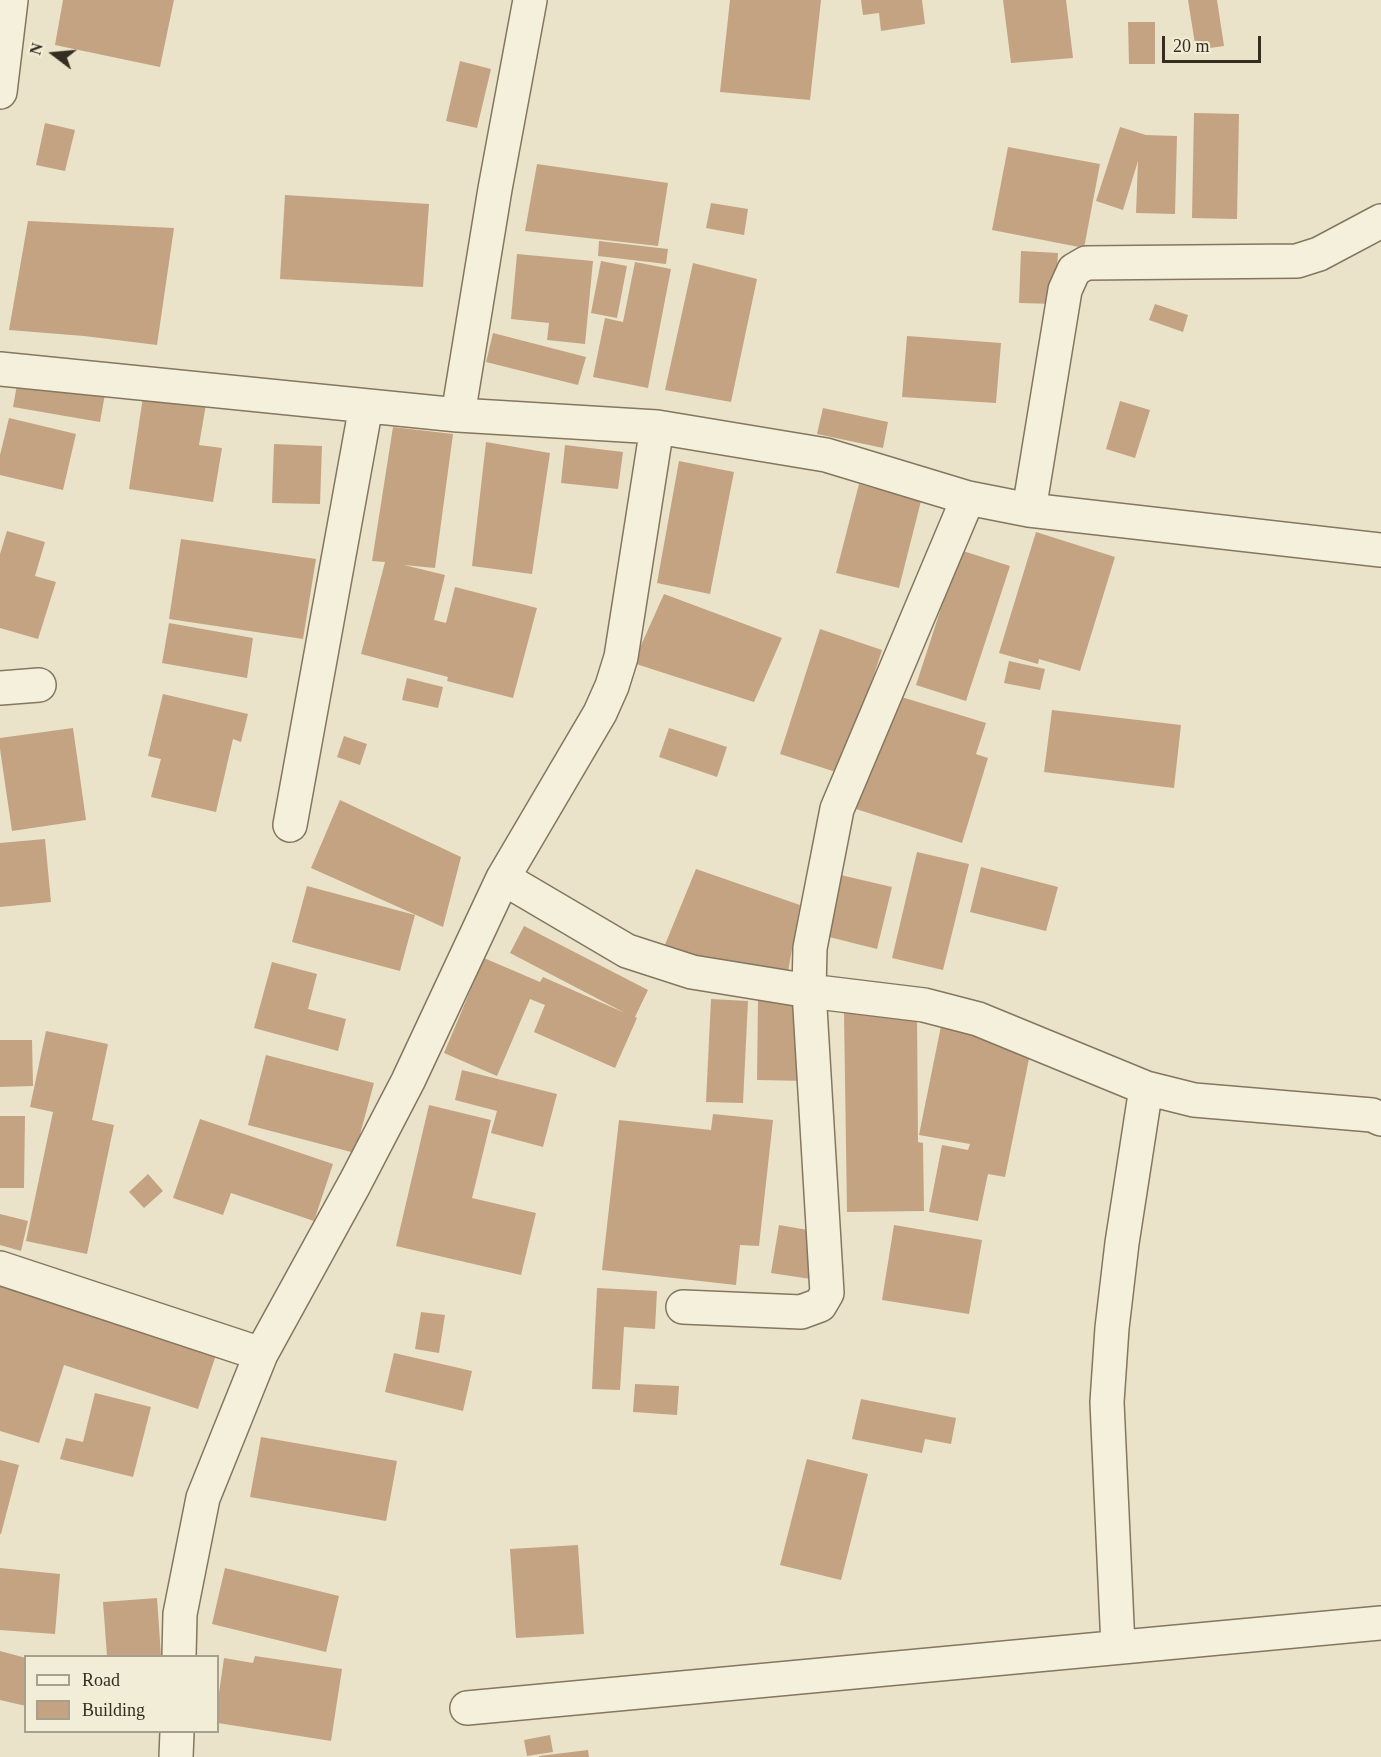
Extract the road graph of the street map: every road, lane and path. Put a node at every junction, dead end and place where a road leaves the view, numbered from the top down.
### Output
1 (11, 0) edge
2 (530, 0) edge
3 (0, 92) edge
4 (1381, 221) edge
5 (0, 369) edge
6 (366, 406) junction
7 (458, 415) junction
8 (657, 427) junction
9 (968, 498) junction
10 (1029, 510) junction
11 (1381, 550) edge
12 (39, 685) dead end
13 (0, 688) edge
14 (290, 825) dead end
15 (503, 878) junction
16 (809, 991) junction
17 (1146, 1088) junction
18 (1381, 1119) edge
19 (0, 1268) edge
20 (683, 1307) dead end
21 (261, 1354) junction
22 (1381, 1623) edge
23 (1118, 1647) junction
24 (179, 1655) edge
25 (467, 1708) dead end
26 (177, 1733) edge
27 (176, 1757) edge

1 - 3 street
2 - 7 street
4 - 10 street
5 - 6 street
6 - 7 street
6 - 14 street
7 - 8 street
8 - 9 street
8 - 15 street
9 - 10 street
9 - 16 street
10 - 11 street
12 - 13 street
15 - 16 street
15 - 21 street
16 - 17 street
16 - 20 street
17 - 18 street
17 - 23 street
19 - 21 street
21 - 24 street
22 - 23 street
23 - 25 street
26 - 27 street

